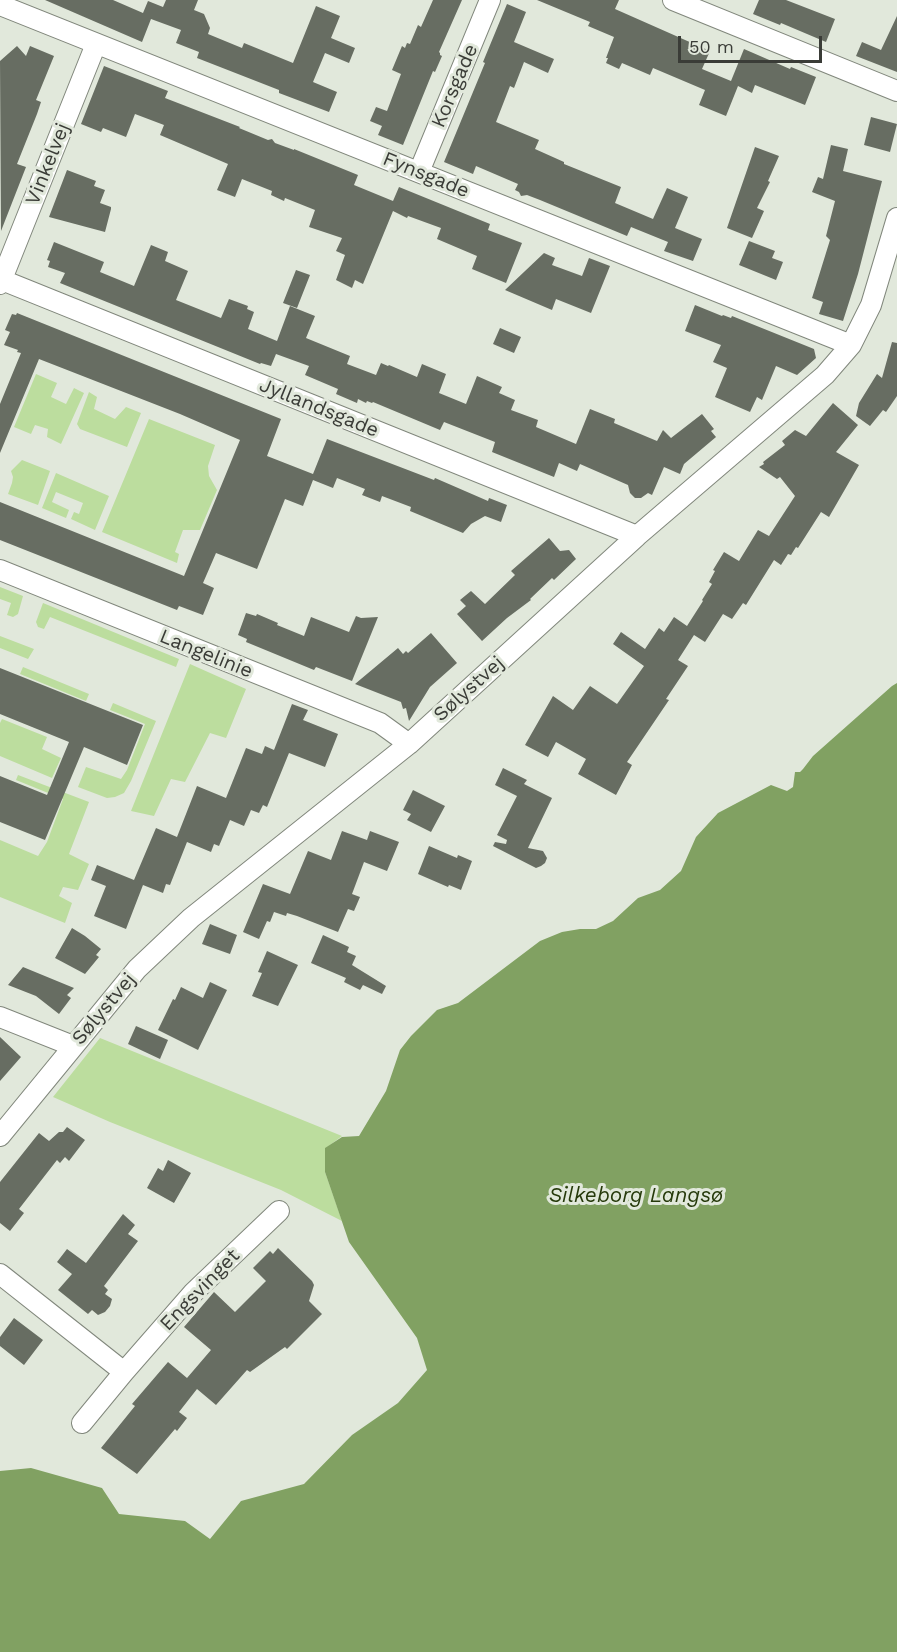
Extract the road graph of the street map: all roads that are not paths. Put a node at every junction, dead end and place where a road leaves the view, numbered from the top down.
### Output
1 (490, 0) edge
2 (673, 0) edge
3 (0, 5) edge
4 (96, 44) junction
5 (897, 91) edge
6 (419, 172) junction
7 (897, 218) edge
8 (1, 282) edge
9 (851, 345) junction
10 (637, 536) junction
11 (0, 570) edge
12 (409, 744) junction
13 (0, 1017) edge
14 (73, 1046) junction
15 (0, 1136) edge
16 (279, 1211) dead end
17 (0, 1274) edge
18 (124, 1372) junction
19 (82, 1423) dead end

1 - 6 street, Korsgade
2 - 5 street
3 - 4 street, Fynsgade
4 - 6 street, Fynsgade
4 - 8 street, Vinkelvej
6 - 9 street, Fynsgade
7 - 9 street, Sølystvej
8 - 10 street, Jyllandsgade
9 - 10 street, Sølystvej
10 - 12 street, Sølystvej
11 - 12 street, Langelinie
12 - 14 street, Sølystvej
13 - 14 street
14 - 15 street, Sølystvej
16 - 18 street, Engsvinget
17 - 18 street
18 - 19 street, Engsvinget

